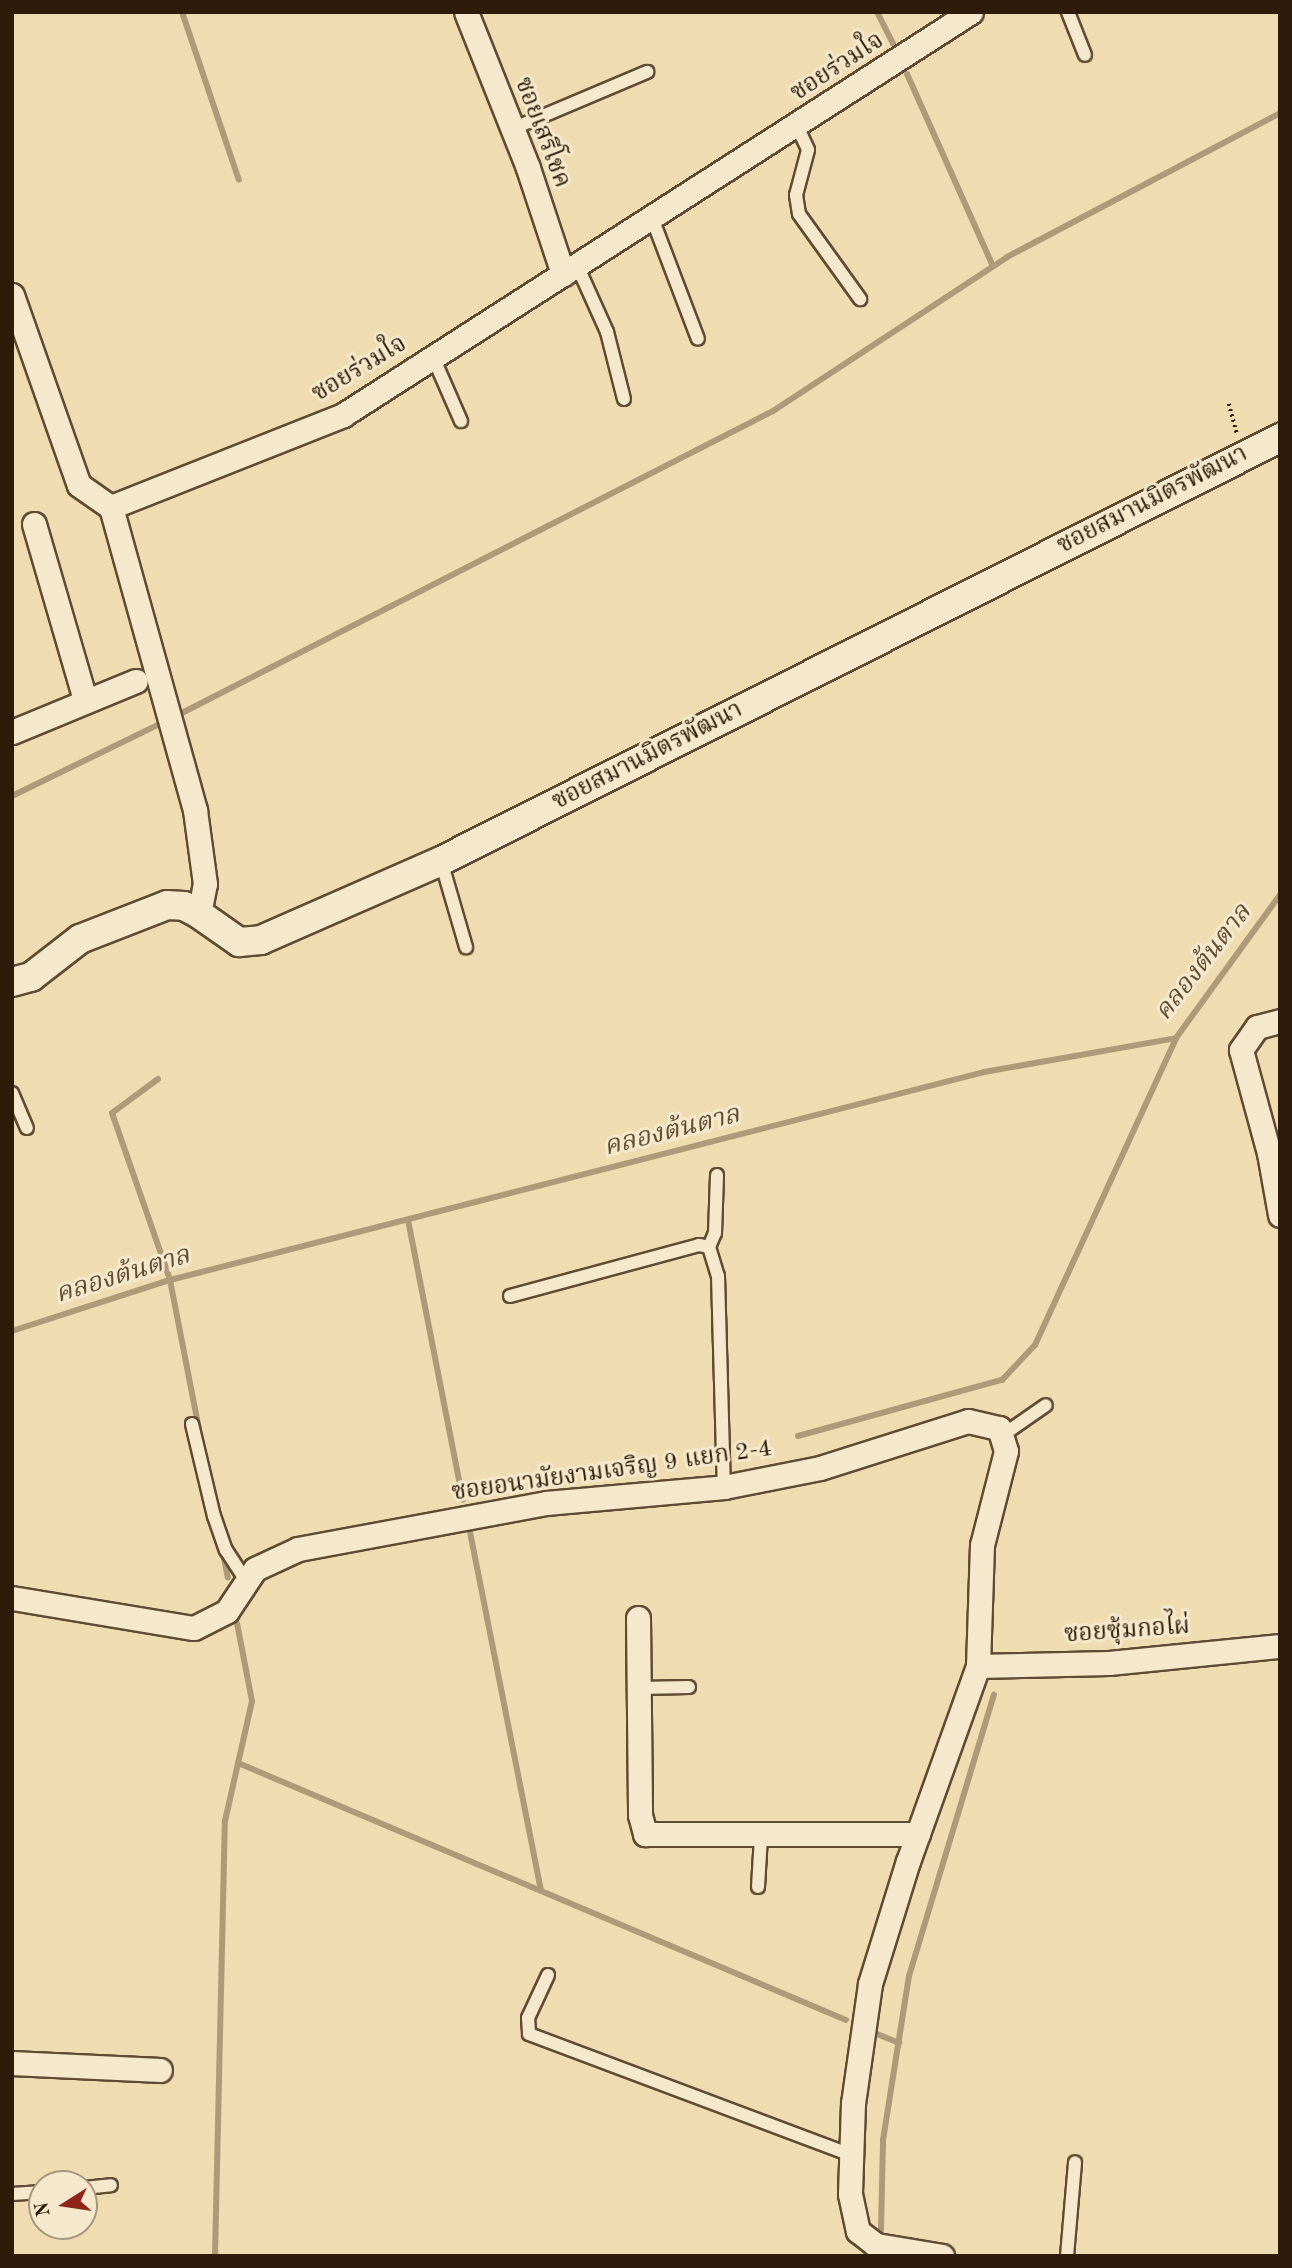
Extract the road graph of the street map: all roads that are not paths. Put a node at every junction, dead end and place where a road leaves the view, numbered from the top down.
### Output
1 (466, 12) edge
2 (971, 12) edge
3 (1068, 12) edge
4 (1085, 55) dead end
5 (647, 72) dead end
6 (797, 126) junction
7 (512, 129) junction
8 (652, 218) junction
9 (569, 268) junction
10 (12, 295) edge
11 (860, 299) dead end
12 (698, 339) dead end
13 (433, 357) junction
14 (624, 398) dead end
15 (461, 421) dead end
16 (1280, 438) edge
17 (111, 507) junction
18 (34, 524) dead end
19 (136, 681) dead end
20 (85, 700) junction
21 (12, 732) edge
22 (441, 861) junction
23 (200, 914) junction
24 (466, 947) dead end
25 (12, 982) edge
26 (1280, 1021) edge
27 (12, 1093) edge
28 (27, 1128) dead end
29 (1276, 1173) edge
30 (717, 1175) dead end
31 (1280, 1215) edge
32 (709, 1247) junction
33 (510, 1296) dead end
34 (1046, 1405) dead end
35 (192, 1424) dead end
36 (1003, 1435) junction
37 (724, 1487) junction
38 (245, 1579) junction
39 (12, 1598) edge
40 (638, 1618) dead end
41 (1280, 1646) edge
42 (978, 1666) junction
43 (689, 1687) dead end
44 (639, 1688) junction
45 (918, 1834) junction
46 (761, 1836) junction
47 (758, 1887) dead end
48 (548, 1975) dead end
49 (12, 2063) edge
50 (160, 2070) dead end
51 (849, 2154) junction
52 (1075, 2162) dead end
53 (111, 2185) dead end
54 (98, 2186) edge
55 (942, 2256) edge
56 (1067, 2256) edge

1 - 7 street, ซอยเสรีโชค
2 - 6 street, ซอยร่วมใจ
3 - 4 lane
5 - 7 lane
6 - 8 street, ซอยร่วมใจ
6 - 11 lane
7 - 9 street, ซอยเสรีโชค
8 - 9 street, ซอยร่วมใจ
8 - 12 lane
9 - 13 street, ซอยร่วมใจ
9 - 14 lane
10 - 17 street
13 - 15 lane
13 - 17 street, ซอยร่วมใจ
16 - 22 street, ซอยสมานมิตรพัฒนา
17 - 23 street
18 - 20 street
19 - 20 street
20 - 21 street
22 - 23 street, ซอยสมานมิตรพัฒนา
22 - 24 lane
23 - 25 street, ซอยสมานมิตรพัฒนา
26 - 29 street
27 - 28 lane
29 - 31 street
30 - 32 lane
32 - 33 lane
32 - 37 lane
34 - 36 lane
35 - 38 lane
36 - 37 street, ซอยอนามัยงามเจริญ 9 แยก 2-4
36 - 42 street
37 - 38 street, ซอยอนามัยงามเจริญ 9 แยก 2-4
38 - 39 street, ซอยอนามัยงามเจริญ 9 แยก 2-4
40 - 44 street
41 - 42 street, ซอยซุ้มกอไผ่
42 - 45 street
43 - 44 lane
44 - 46 street
45 - 46 street
45 - 51 street
46 - 47 lane
48 - 51 lane
49 - 50 street
51 - 55 street
52 - 56 lane
53 - 54 lane

